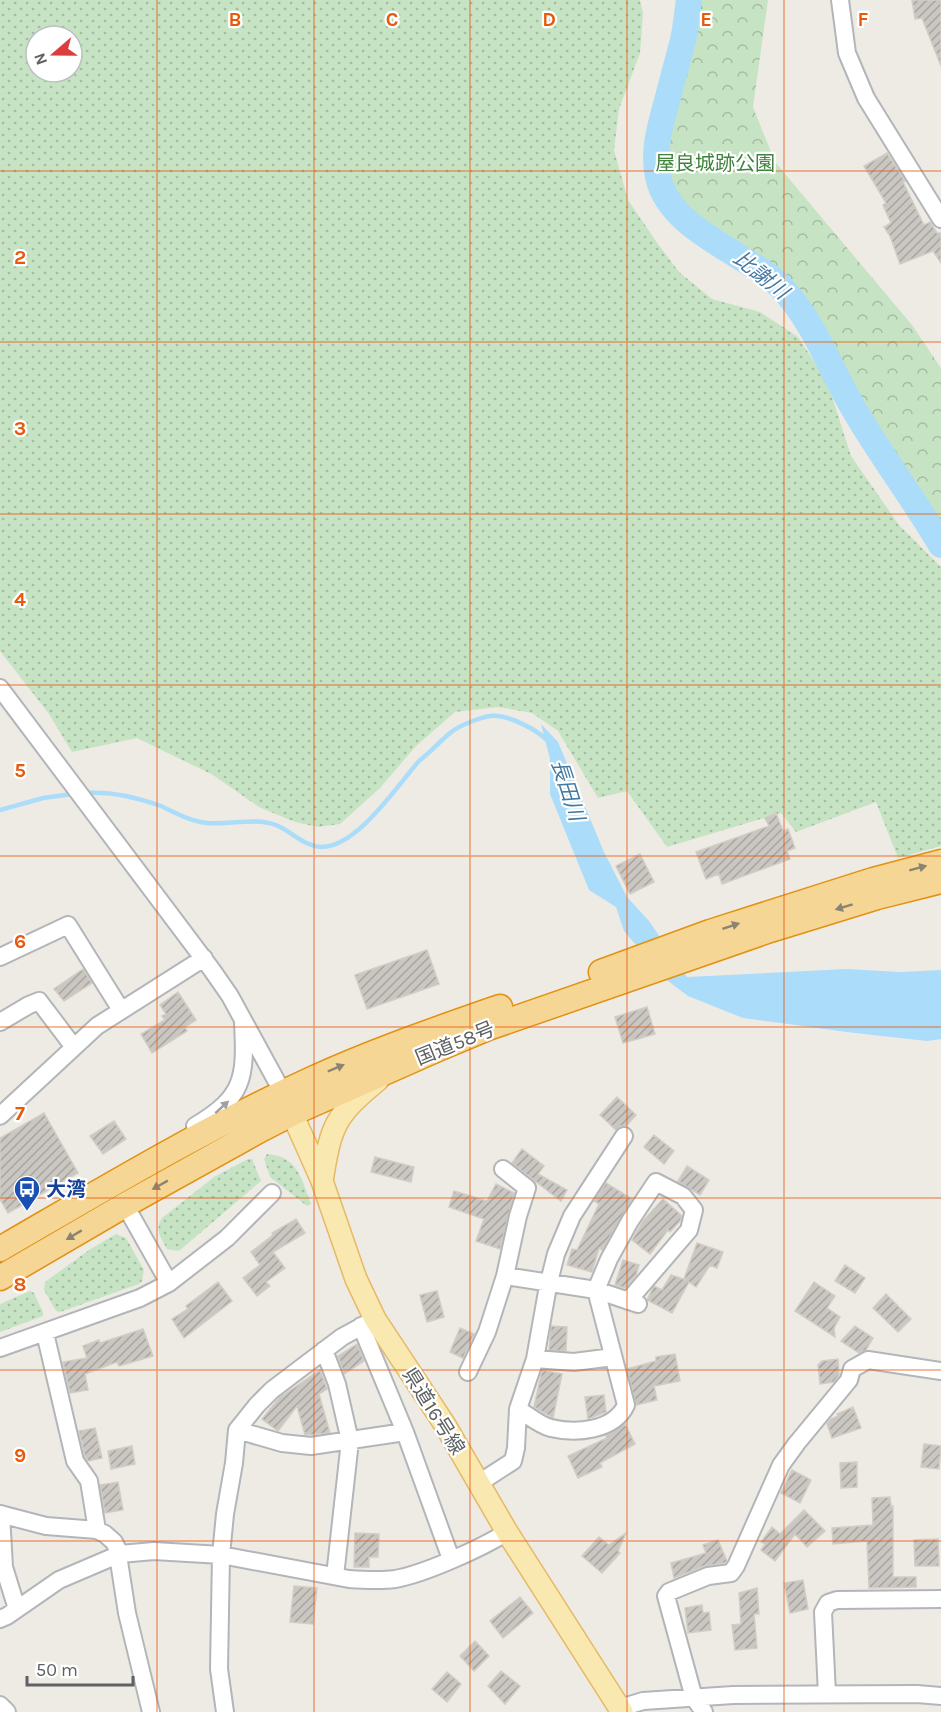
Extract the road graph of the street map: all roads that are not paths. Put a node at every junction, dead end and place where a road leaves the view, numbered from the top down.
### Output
1 (840, 0) edge
2 (941, 219) edge
3 (0, 688) edge
4 (941, 862) edge
5 (941, 881) edge
6 (682, 952) junction
7 (0, 957) edge
8 (204, 958) junction
9 (646, 966) junction
10 (121, 1010) junction
11 (243, 1020) junction
12 (0, 1022) edge
13 (74, 1046) junction
14 (390, 1070) junction
15 (288, 1103) junction
16 (0, 1116) edge
17 (624, 1136) dead end
18 (161, 1157) junction
19 (503, 1169) dead end
20 (322, 1181) junction
21 (272, 1193) dead end
22 (125, 1205) junction
23 (0, 1249) edge
24 (505, 1276) junction
25 (0, 1278) edge
26 (169, 1282) junction
27 (549, 1282) junction
28 (596, 1290) junction
29 (368, 1322) junction
30 (45, 1333) junction
31 (0, 1348) edge
32 (324, 1350) junction
33 (613, 1357) junction
34 (535, 1359) junction
35 (941, 1371) edge
36 (468, 1372) dead end
37 (518, 1409) junction
38 (237, 1431) junction
39 (405, 1432) junction
40 (350, 1441) junction
41 (479, 1483) junction
42 (0, 1514) edge
43 (97, 1530) junction
44 (507, 1532) junction
45 (119, 1555) junction
46 (221, 1555) junction
47 (451, 1559) junction
48 (335, 1576) junction
49 (941, 1599) edge
50 (17, 1609) junction
51 (0, 1619) edge
52 (827, 1694) junction
53 (941, 1696) edge
54 (694, 1698) junction
55 (0, 1706) edge
56 (621, 1710) edge
57 (7, 1712) edge
58 (151, 1712) edge
59 (225, 1712) edge
60 (704, 1712) edge

1 - 2 street
3 - 8 street
6 -> 4 highway, 国道58号
5 -> 6 highway, 国道58号
6 - 9 highway, 国道58号
7 - 10 street
8 - 10 street
8 - 11 street
9 - 14 highway, 国道58号
15 -> 9 highway, 国道58号
10 - 13 street
11 - 15 street
18 -> 11 street
12 - 13 street
13 - 16 street
14 - 15 highway, 国道58号
14 - 20 main road
15 - 18 highway, 国道58号
15 - 20 main road, 県道16号線
15 -> 22 highway, 国道58号
17 - 27 street
18 - 23 highway, 国道58号
19 - 24 street
20 - 29 main road, 県道16号線
21 - 26 street
22 -> 25 highway, 国道58号
22 - 26 street
24 - 27 street
24 - 36 street
26 - 30 street
27 - 28 street
27 - 34 street
28 - 28 street
28 - 33 street
29 - 32 street
29 - 39 street
29 - 41 main road, 県道16号線
30 - 31 street
30 - 43 street
32 - 38 street
32 - 40 street
33 - 34 street
33 - 37 street
34 - 37 street
35 - 54 street
37 - 41 street
38 - 40 street
38 - 46 street
39 - 40 street
39 - 47 street
40 - 48 street
41 - 44 main road, 県道16号線
42 - 43 street
42 - 50 street
43 - 45 street
44 - 47 street
44 - 56 main road, 県道16号線
45 - 46 street
45 - 50 street
45 - 58 street
46 - 48 street
46 - 59 street
47 - 48 street
49 - 52 street
50 - 51 street
52 - 53 street
52 - 54 street
54 - 56 street
54 - 60 street
55 - 57 street

